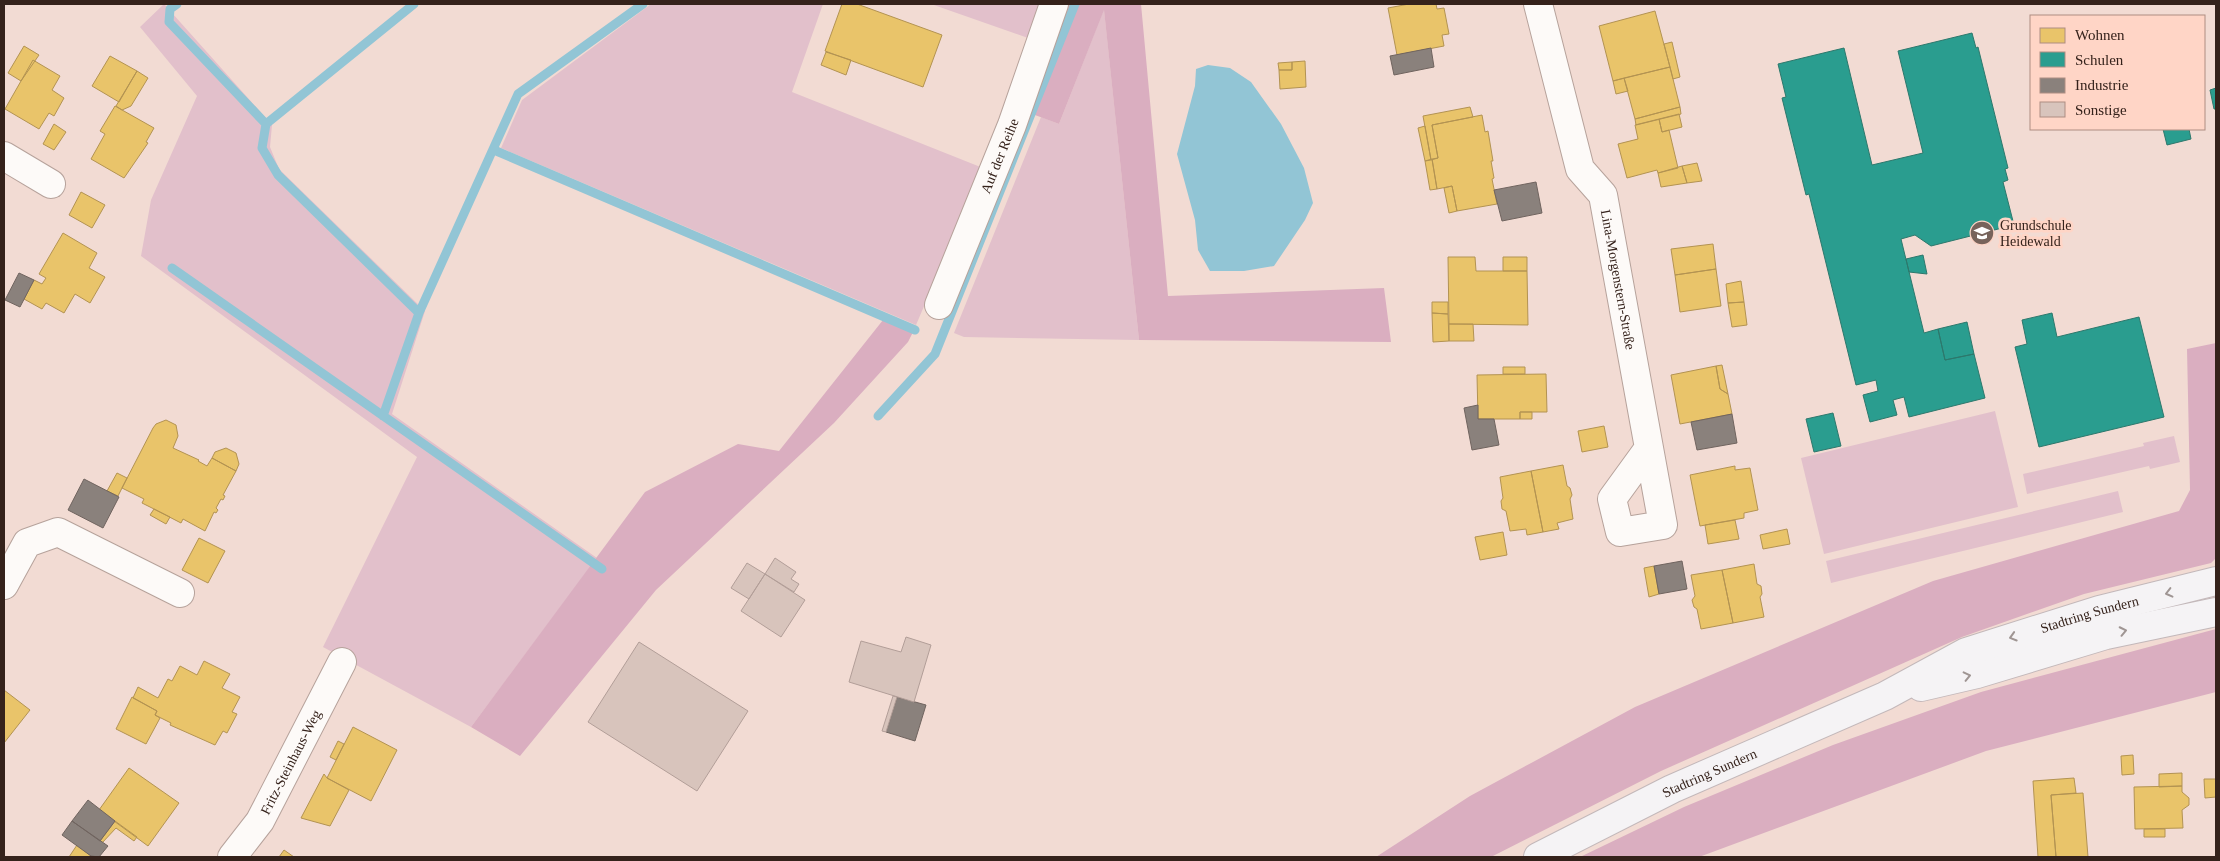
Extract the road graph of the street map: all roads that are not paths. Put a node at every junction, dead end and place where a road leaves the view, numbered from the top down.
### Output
1 (1054, 4) edge
2 (1538, 4) edge
3 (4, 156) edge
4 (51, 184) dead end
5 (939, 305) dead end
6 (1649, 448) dead end
7 (2216, 581) edge
8 (4, 585) edge
9 (180, 593) dead end
10 (2216, 612) edge
11 (342, 662) dead end
12 (1886, 696) junction
13 (232, 857) edge
14 (1538, 857) edge

1 - 5 street, Auf der Reihe
2 - 6 street, Lina-Morgenstern-Straße
3 - 4 street
7 -> 12 main road, Stadtring Sundern
8 - 9 street
12 -> 10 main road, Stadtring Sundern
11 - 13 street, Fritz-Steinhaus-Weg
12 - 14 main road, Stadtring Sundern

